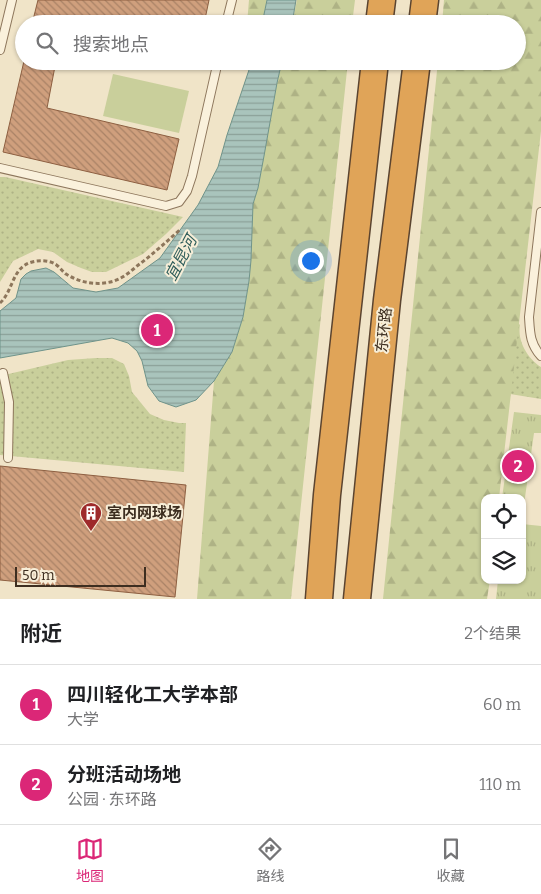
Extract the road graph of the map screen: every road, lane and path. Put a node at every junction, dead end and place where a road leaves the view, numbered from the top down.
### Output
1 (12, 0) edge
2 (232, 0) edge
3 (382, 0) edge
4 (425, 0) edge
5 (228, 15) edge
6 (380, 15) edge
7 (423, 15) edge
8 (0, 50) edge
9 (216, 70) edge
10 (374, 70) edge
11 (416, 70) edge
12 (0, 168) edge
13 (541, 212) edge
14 (181, 229) dead end
15 (0, 303) edge
16 (541, 356) edge
17 (4, 373) dead end
18 (8, 458) dead end
19 (319, 599) edge
20 (357, 599) edge

1 - 8 lane
2 - 5 lane
3 - 6 highway
4 - 7 highway
9 - 12 lane
10 - 19 highway
11 - 20 highway, 东环路
13 - 16 lane
14 - 15 path
17 - 18 lane

